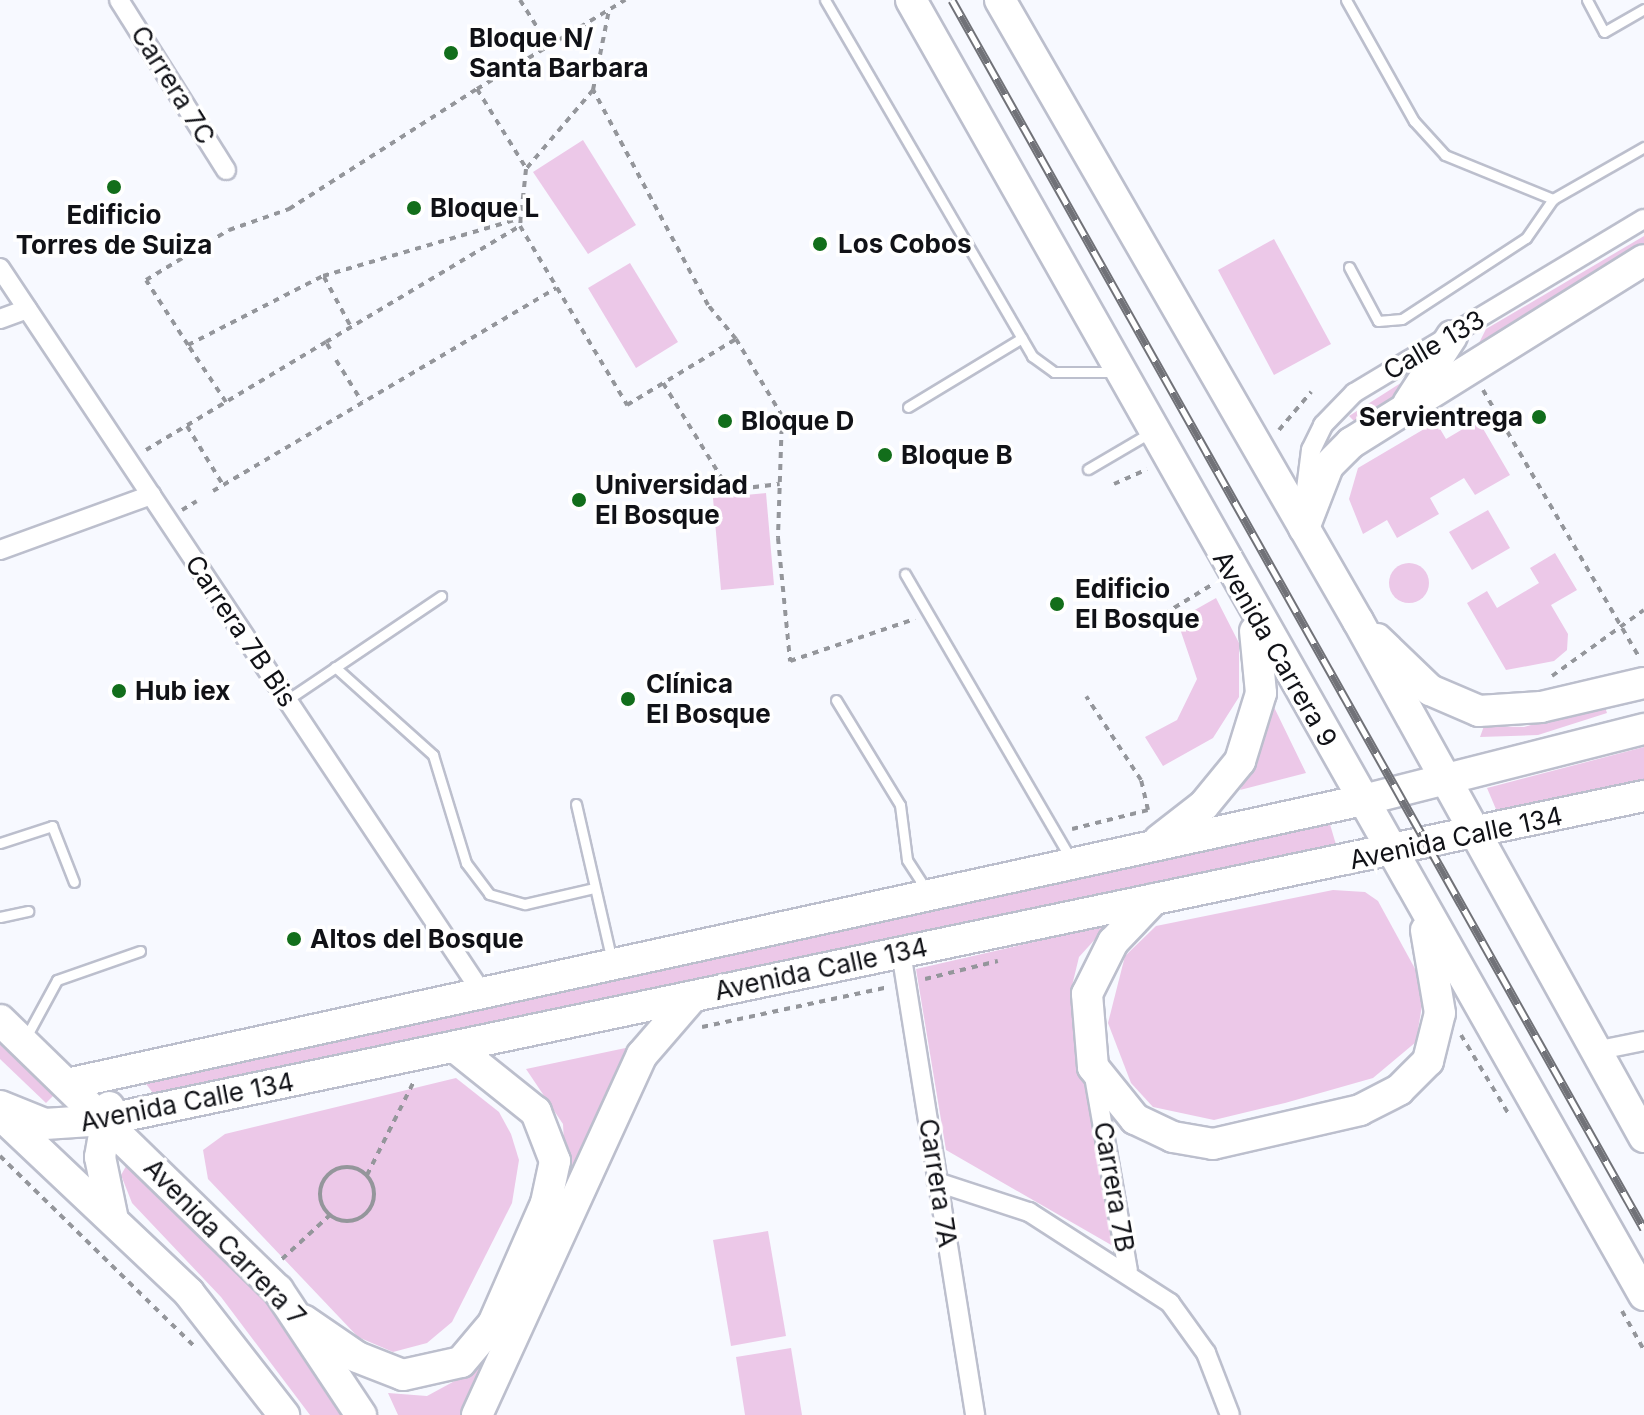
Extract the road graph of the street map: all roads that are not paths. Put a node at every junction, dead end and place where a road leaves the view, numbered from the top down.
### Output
1 (119, 0) edge
2 (825, 0) edge
3 (911, 0) edge
4 (1000, 0) edge
5 (1346, 0) edge
6 (1587, 0) edge
7 (1644, 9) edge
8 (1644, 147) edge
9 (226, 170) dead end
10 (1553, 199) junction
11 (1644, 219) edge
12 (1644, 260) edge
13 (1349, 267) dead end
14 (0, 268) edge
15 (27, 309) junction
16 (0, 319) edge
17 (1452, 336) junction
18 (1022, 338) junction
19 (1117, 372) junction
20 (908, 407) dead end
21 (1405, 409) junction
22 (1151, 432) junction
23 (1088, 469) dead end
24 (151, 495) junction
25 (1304, 528) junction
26 (0, 550) edge
27 (905, 574) dead end
28 (441, 596) dead end
29 (1249, 606) junction
30 (1358, 621) junction
31 (335, 667) junction
32 (1643, 673) edge
33 (287, 700) junction
34 (836, 700) dead end
35 (1638, 728) edge
36 (1443, 780) junction
37 (1644, 796) edge
38 (1363, 800) junction
39 (576, 804) dead end
40 (1474, 836) junction
41 (0, 843) edge
42 (1146, 848) junction
43 (1393, 852) junction
44 (1073, 864) junction
45 (74, 882) dead end
46 (590, 889) junction
47 (931, 895) junction
48 (1418, 897) junction
49 (1156, 898) junction
50 (28, 911) dead end
51 (0, 917) edge
52 (140, 951) dead end
53 (901, 952) junction
54 (613, 964) junction
55 (482, 993) junction
56 (692, 997) junction
57 (0, 1020) edge
58 (1644, 1041) edge
59 (23, 1042) junction
60 (455, 1047) junction
61 (1595, 1051) junction
62 (1093, 1067) junction
63 (124, 1072) junction
64 (67, 1084) junction
65 (0, 1106) edge
66 (0, 1114) edge
67 (105, 1120) junction
68 (1644, 1137) edge
69 (937, 1182) junction
70 (114, 1222) junction
71 (1128, 1270) junction
72 (1631, 1299) edge
73 (303, 1320) junction
74 (284, 1415) edge
75 (361, 1415) edge
76 (477, 1415) edge
77 (975, 1415) edge
78 (1230, 1415) edge

1 - 9 street, Carrera 7C
2 - 18 lane
3 - 19 main road, Avenida Carrera 9
4 - 25 main road
5 - 10 lane
6 - 7 lane
8 - 10 lane
10 - 13 lane
11 - 17 street, Calle 133
12 - 21 main road
14 - 15 street, Carrera 7B Bis
15 - 16 street
15 - 24 street, Carrera 7B Bis
17 - 21 main road
17 - 25 street, Calle 133
18 - 19 lane
18 - 20 lane
19 - 22 main road, Avenida Carrera 9
21 - 25 main road
22 - 23 lane
22 - 29 main road, Avenida Carrera 9
24 - 26 street
24 - 33 street, Carrera 7B Bis
25 - 30 main road
27 - 44 lane
28 - 31 lane
29 - 38 main road, Avenida Carrera 9
29 - 42 main road
30 - 32 main road
30 - 36 main road
31 - 33 lane
31 - 46 lane
33 - 55 street, Carrera 7B Bis
34 - 47 lane
35 - 36 main road, Avenida Calle 134
36 - 38 main road, Avenida Calle 134
36 - 40 main road
37 - 40 main road, Avenida Calle 134
38 - 42 main road, Avenida Calle 134
38 - 43 main road, Avenida Carrera 9
39 - 46 lane
40 - 43 main road, Avenida Calle 134
40 - 61 main road
41 - 45 lane
42 - 44 main road, Avenida Calle 134
43 - 48 main road, Avenida Carrera 9
43 - 49 main road, Avenida Calle 134
44 - 47 main road, Avenida Calle 134
46 - 54 lane
47 - 54 main road, Avenida Calle 134
48 - 62 main road
48 - 72 main road, Avenida Carrera 9
49 - 53 main road, Avenida Calle 134
49 - 62 main road
50 - 51 lane
52 - 59 lane
53 - 56 main road, Avenida Calle 134
53 - 69 street, Carrera 7A
54 - 55 main road, Avenida Calle 134
55 - 63 main road, Avenida Calle 134
56 - 60 main road, Avenida Calle 134
56 - 76 main road
57 - 59 main road, Avenida Carrera 7
58 - 61 street
59 - 64 main road, Avenida Carrera 7
60 - 67 main road, Avenida Calle 134
60 - 73 main road
61 - 68 main road
62 - 71 street, Carrera 7B
63 - 64 main road, Avenida Calle 134
63 - 67 main road
64 - 67 main road, Avenida Carrera 7
65 - 67 main road, Avenida Calle 134
66 - 70 main road
67 - 70 main road
67 - 73 main road, Avenida Carrera 7
69 - 71 street
69 - 77 street, Carrera 7A
70 - 74 main road
71 - 78 street, Carrera 7B
73 - 75 main road, Avenida Carrera 7

